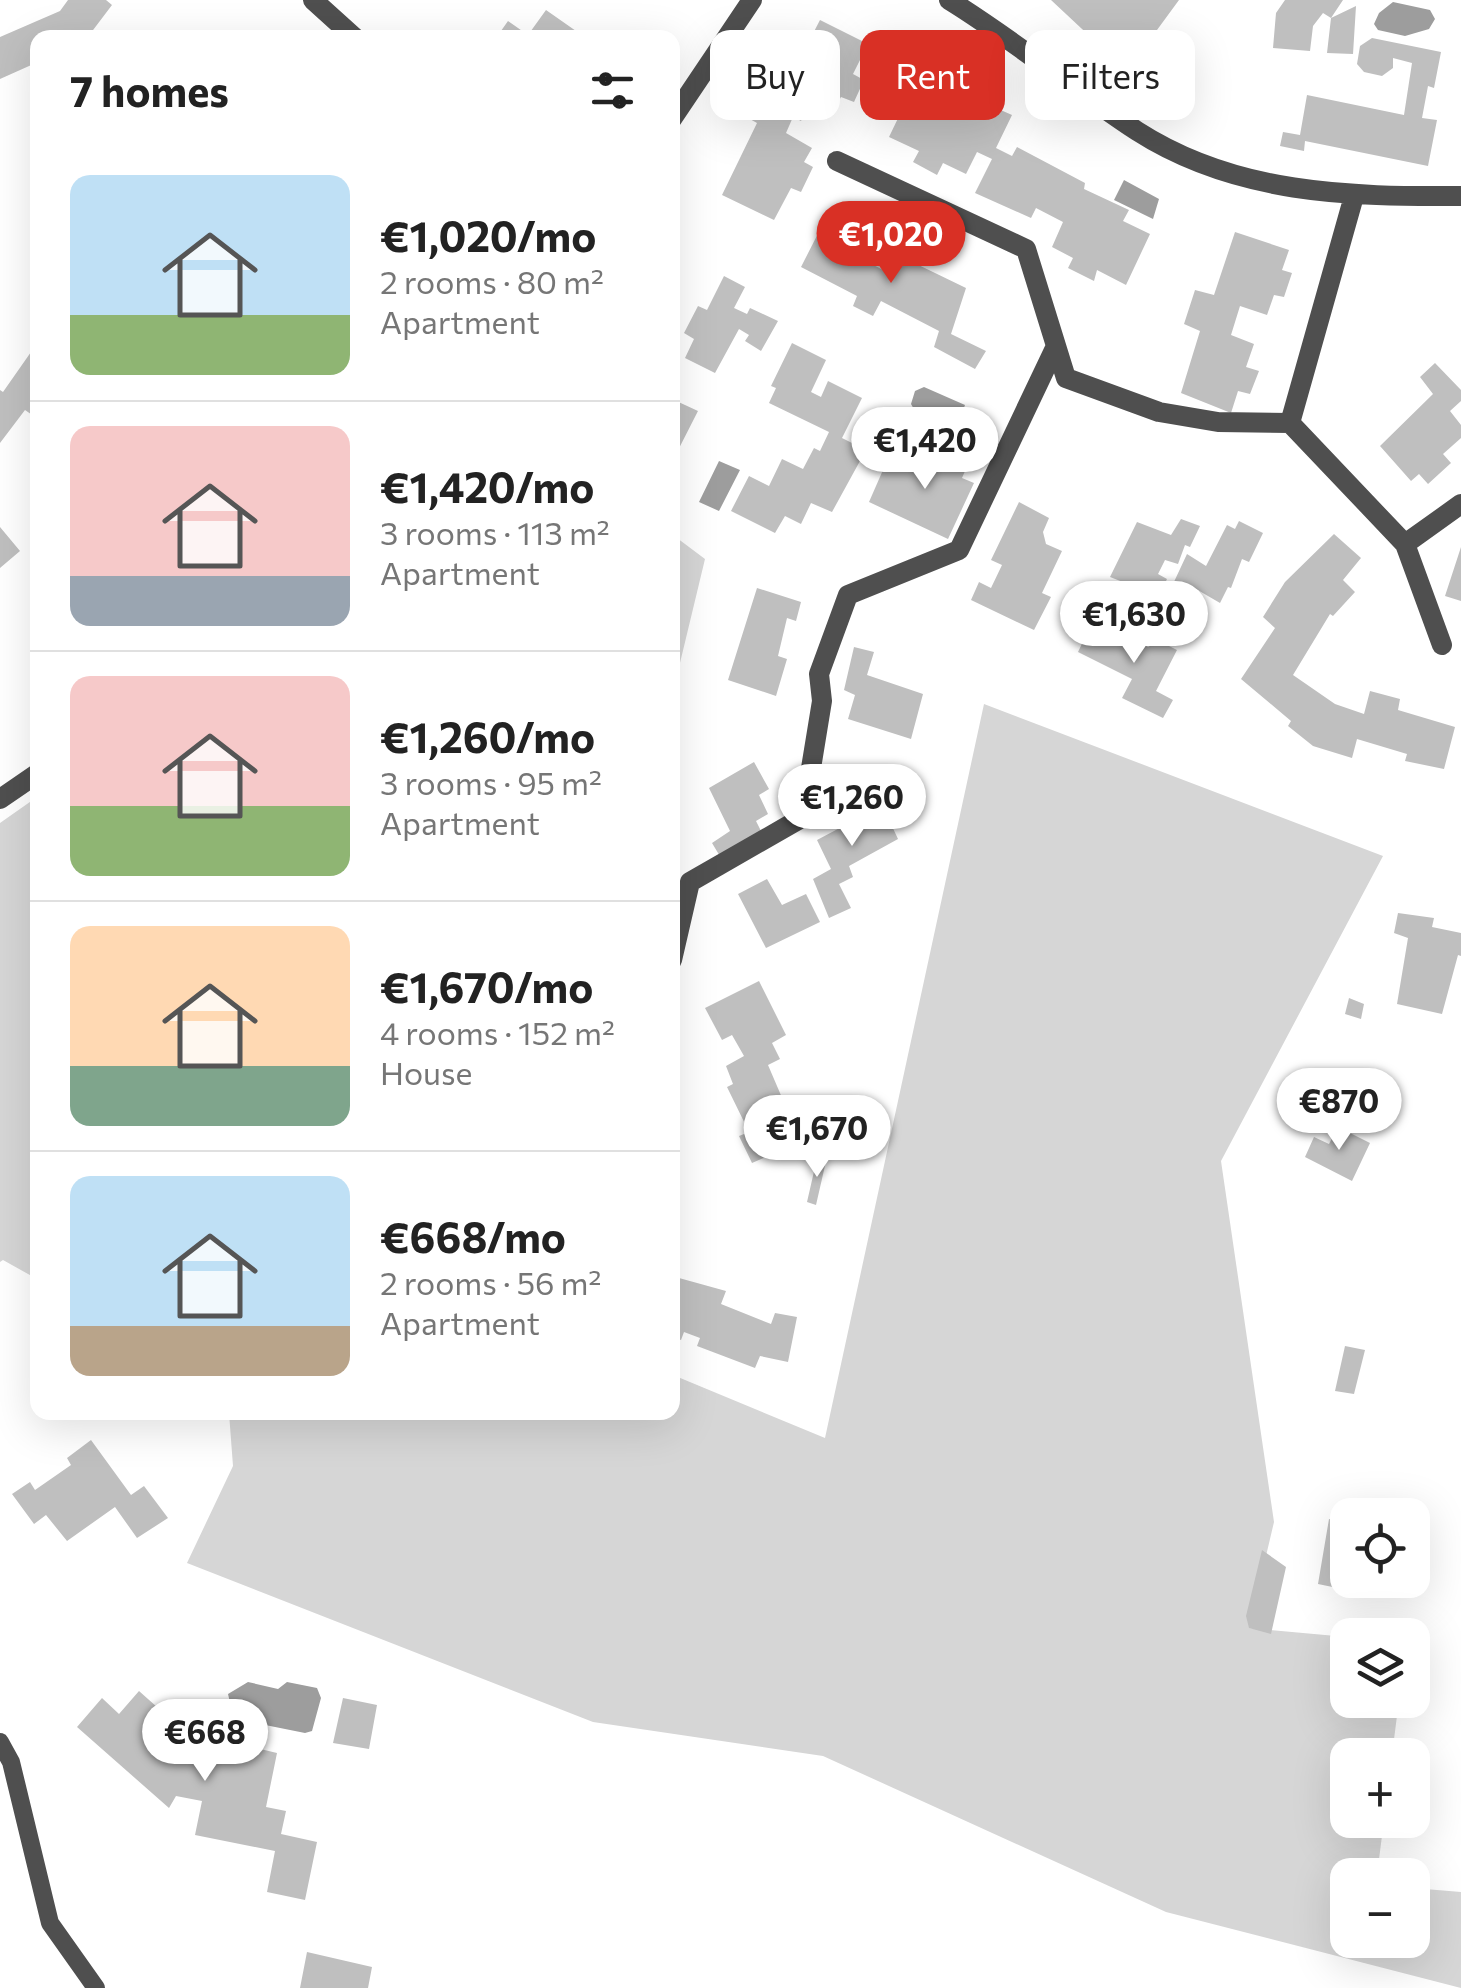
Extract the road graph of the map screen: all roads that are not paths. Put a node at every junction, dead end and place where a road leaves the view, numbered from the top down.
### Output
1 (313, 0) edge
2 (752, 0) edge
3 (949, 0) edge
4 (346, 30) edge
5 (680, 108) edge
6 (837, 161) dead end
7 (1354, 196) junction
8 (1461, 196) edge
9 (1056, 346) junction
10 (1290, 423) junction
11 (1461, 504) edge
12 (1405, 544) junction
13 (1442, 645) dead end
14 (30, 778) edge
15 (0, 799) edge
16 (680, 925) edge
17 (0, 1742) edge
18 (96, 1988) edge

1 - 4 street
2 - 5 street
3 - 7 street
6 - 9 street
7 - 8 street
7 - 10 street
9 - 10 street
9 - 16 street
10 - 12 street
11 - 12 street
12 - 13 street
14 - 15 street
17 - 18 lane

